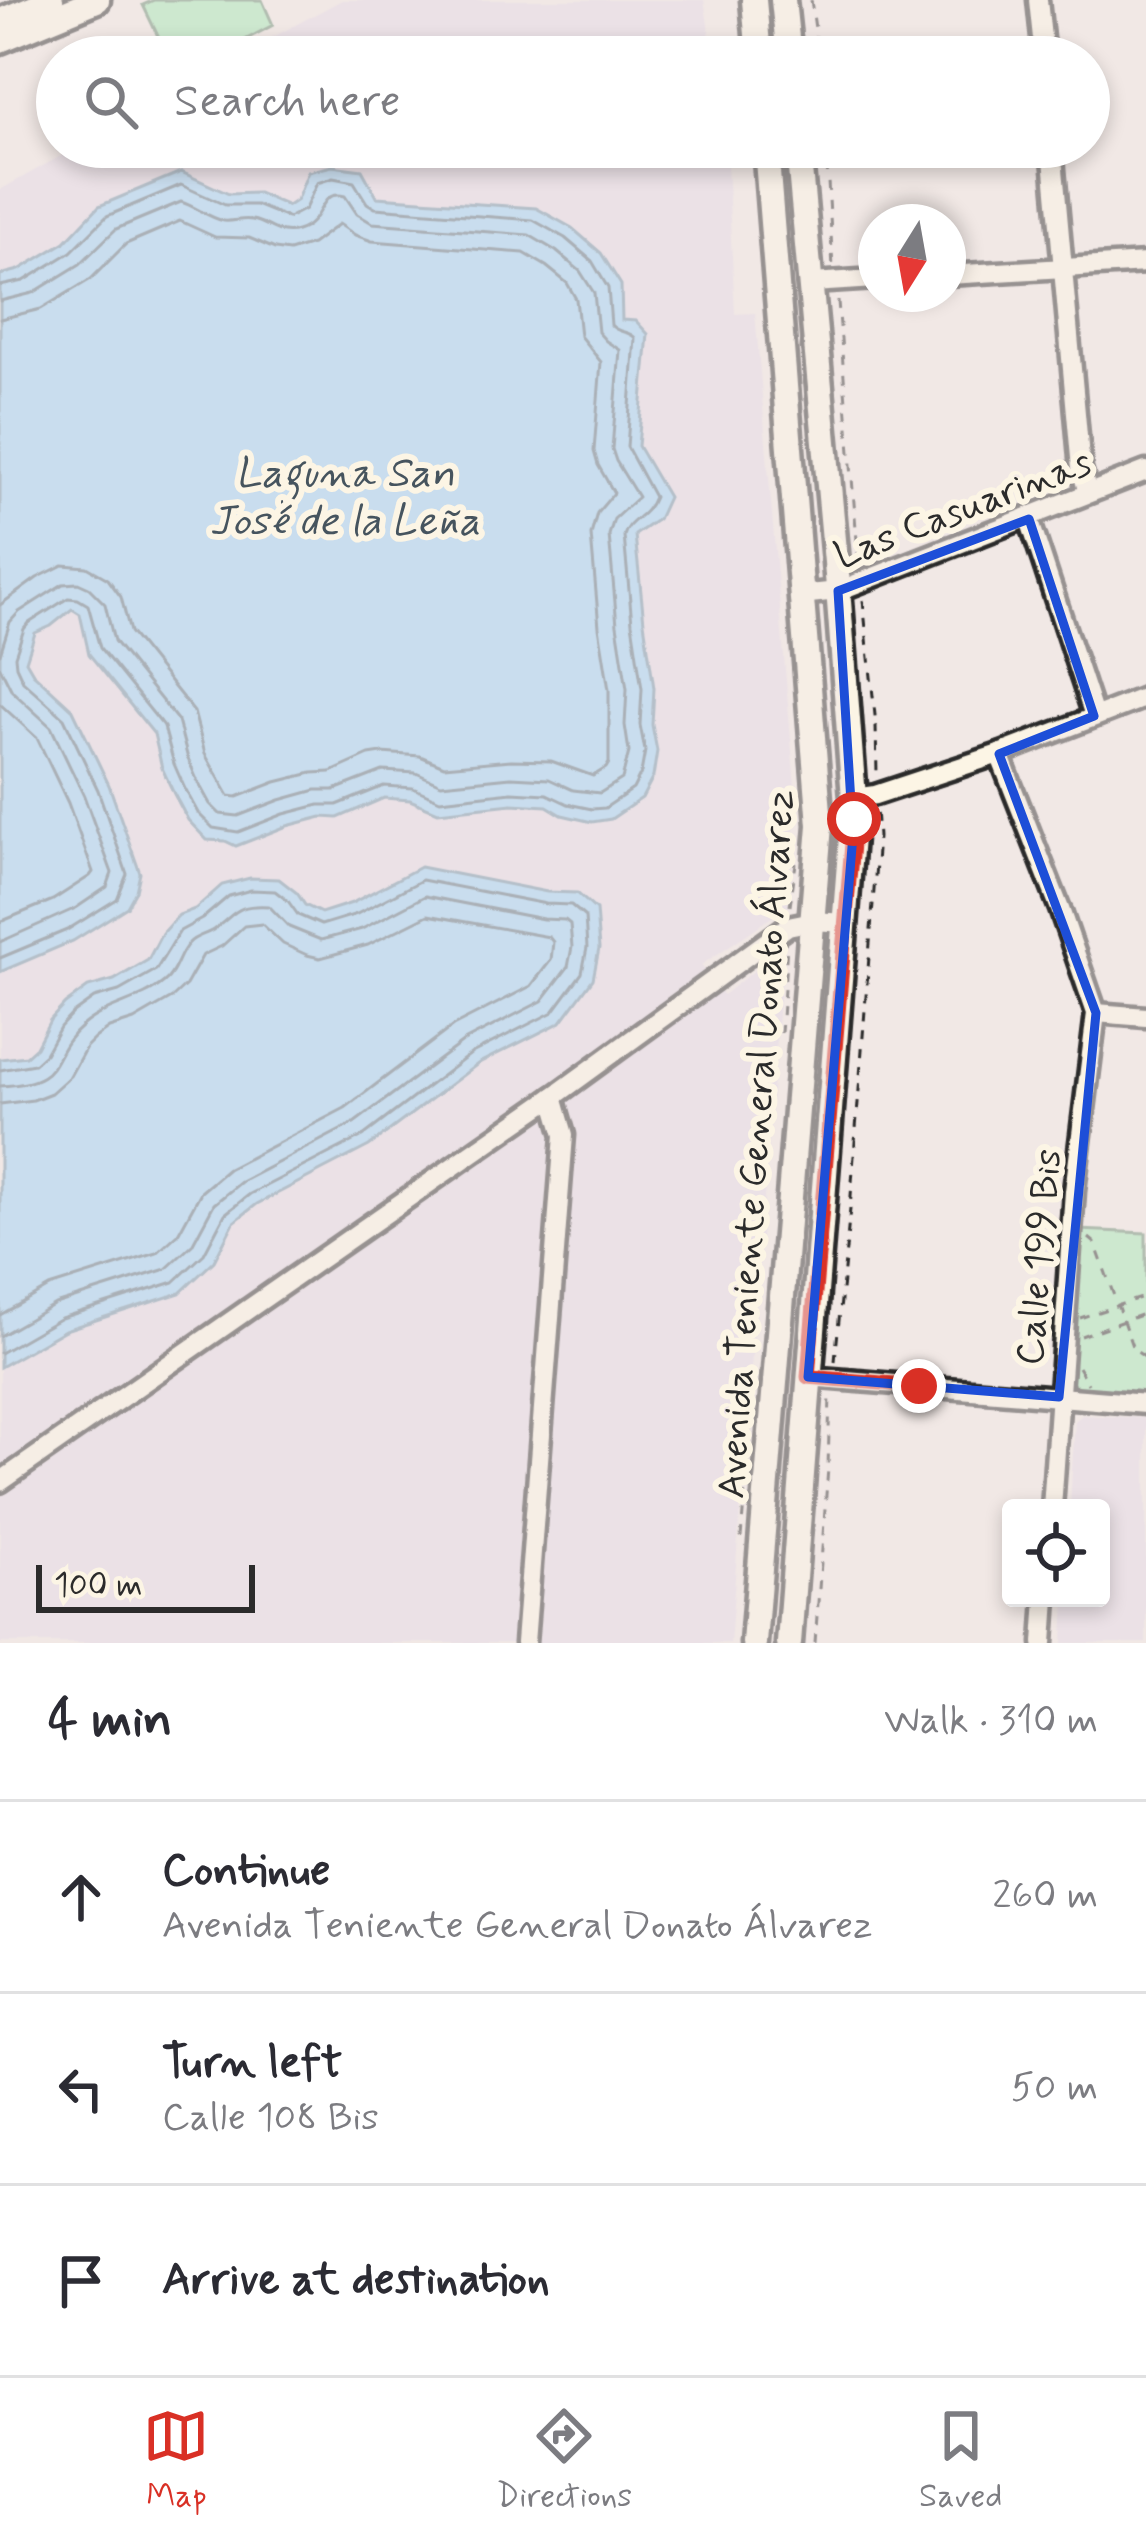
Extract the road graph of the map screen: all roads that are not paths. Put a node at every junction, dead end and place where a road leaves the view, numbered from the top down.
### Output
1 (51, 0) edge
2 (97, 0) edge
3 (754, 0) edge
4 (783, 0) edge
5 (1038, 0) edge
6 (0, 21) edge
7 (757, 36) edge
8 (787, 36) edge
9 (1042, 36) edge
10 (0, 40) edge
11 (768, 168) edge
12 (800, 168) edge
13 (1054, 168) edge
14 (1146, 263) edge
15 (1062, 268) junction
16 (966, 274) edge
17 (858, 280) edge
18 (812, 283) junction
19 (1146, 471) edge
20 (1088, 493) junction
21 (1029, 519) junction
22 (838, 591) junction
23 (800, 595) junction
24 (1146, 697) edge
25 (1094, 716) junction
26 (999, 754) junction
27 (854, 798) junction
28 (813, 920) junction
29 (846, 923) junction
30 (1096, 1013) junction
31 (1146, 1016) edge
32 (553, 1097) junction
33 (808, 1377) junction
34 (1066, 1397) junction
35 (1146, 1404) edge
36 (0, 1482) edge
37 (1053, 1499) edge
38 (1045, 1607) edge
39 (525, 1643) edge
40 (754, 1643) edge
41 (789, 1643) edge
42 (1043, 1643) edge

1 - 6 main road
2 - 10 main road
3 - 7 main road
4 - 8 main road
5 - 9 street
11 - 23 main road, Avenida Teniente General Donato Álvarez
12 - 18 main road, Avenida Teniente General Donato Álvarez
13 - 15 street
14 - 15 street
15 - 16 street
15 - 20 street
17 - 18 street
18 - 22 main road, Avenida Teniente General Donato Álvarez
19 - 20 street, Las Casuarinas
20 - 21 street, Las Casuarinas
21 - 22 street, Las Casuarinas
21 - 25 street
22 - 23 street, Las Casuarinas
22 - 27 main road, Avenida Teniente General Donato Álvarez
23 - 28 main road, Avenida Teniente General Donato Álvarez
24 - 25 street
25 - 26 street
26 - 27 street
26 - 30 street
27 - 29 main road, Avenida Teniente General Donato Álvarez
28 - 29 street
28 - 32 street
28 - 40 main road, Avenida Teniente General Donato Álvarez
29 - 33 main road, Avenida Teniente General Donato Álvarez
30 - 31 street
30 - 34 street, Calle 199 Bis
32 - 36 street
32 - 39 street
33 - 34 street
33 - 41 main road, Avenida Teniente General Donato Álvarez
34 - 35 street
34 - 37 street, Calle 199 Bis
38 - 42 street

